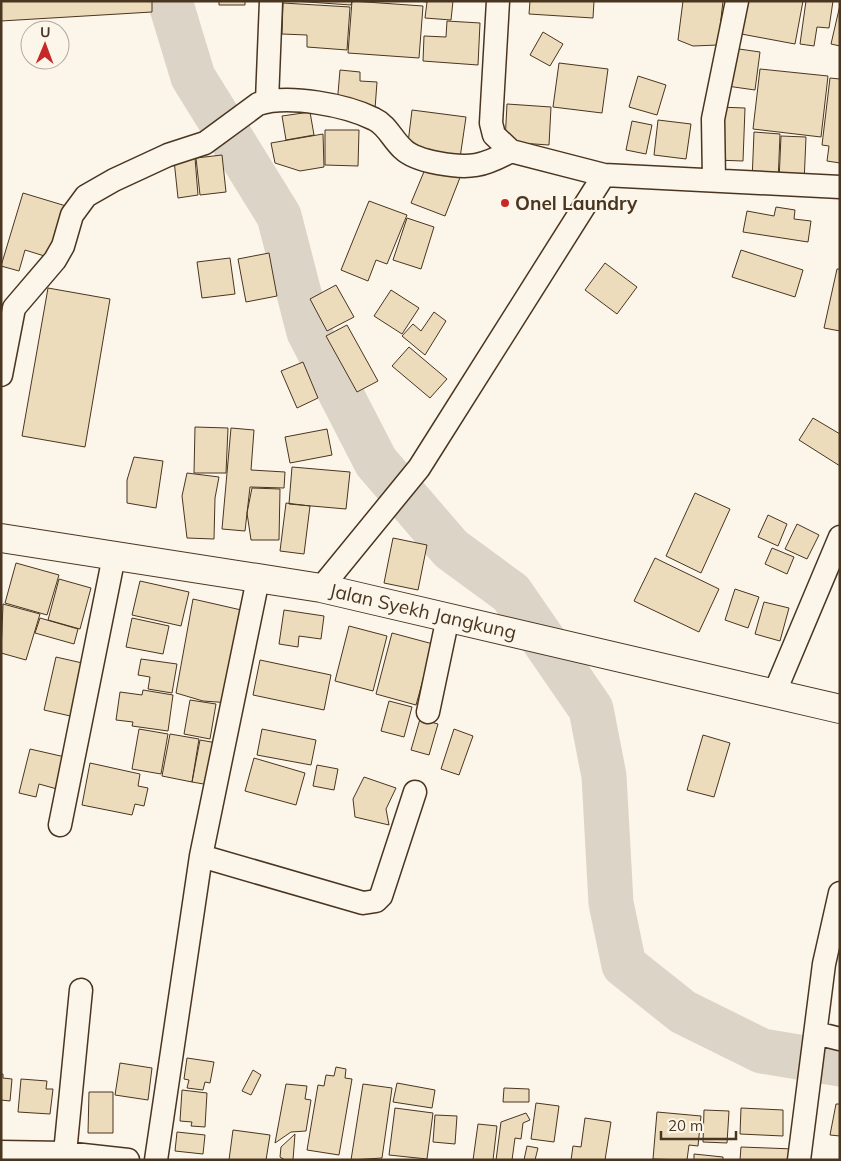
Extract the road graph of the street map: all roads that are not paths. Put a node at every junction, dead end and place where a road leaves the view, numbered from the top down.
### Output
1 (271, 1) edge
2 (498, 1) edge
3 (737, 1) edge
4 (267, 101) junction
5 (511, 151) junction
6 (604, 175) junction
7 (714, 180) junction
8 (840, 187) edge
9 (1, 375) edge
10 (840, 536) edge
11 (1, 538) edge
12 (114, 556) junction
13 (258, 578) junction
14 (321, 588) junction
15 (448, 617) junction
16 (774, 694) junction
17 (840, 709) edge
18 (428, 712) dead end
19 (415, 792) dead end
20 (60, 825) dead end
21 (201, 856) junction
22 (840, 893) edge
23 (81, 990) dead end
24 (814, 1037) junction
25 (840, 1039) edge
26 (1, 1152) edge
27 (65, 1153) junction
28 (128, 1160) edge
29 (156, 1160) edge
30 (799, 1160) edge

1 - 4 street
2 - 5 street
3 - 7 street
4 - 5 street
4 - 9 street
5 - 6 street
6 - 7 street
6 - 14 street
7 - 8 street
10 - 16 street
11 - 12 main road, Jalan Syekh Jangkung
12 - 13 main road, Jalan Syekh Jangkung
12 - 20 street
13 - 14 main road, Jalan Syekh Jangkung
13 - 21 street
14 - 15 main road, Jalan Syekh Jangkung
15 - 16 main road, Jalan Syekh Jangkung
15 - 18 street
16 - 17 main road, Jalan Syekh Jangkung
19 - 21 street
21 - 29 street
22 - 24 street
23 - 27 street
24 - 25 street
24 - 30 street
26 - 27 street
27 - 28 street

